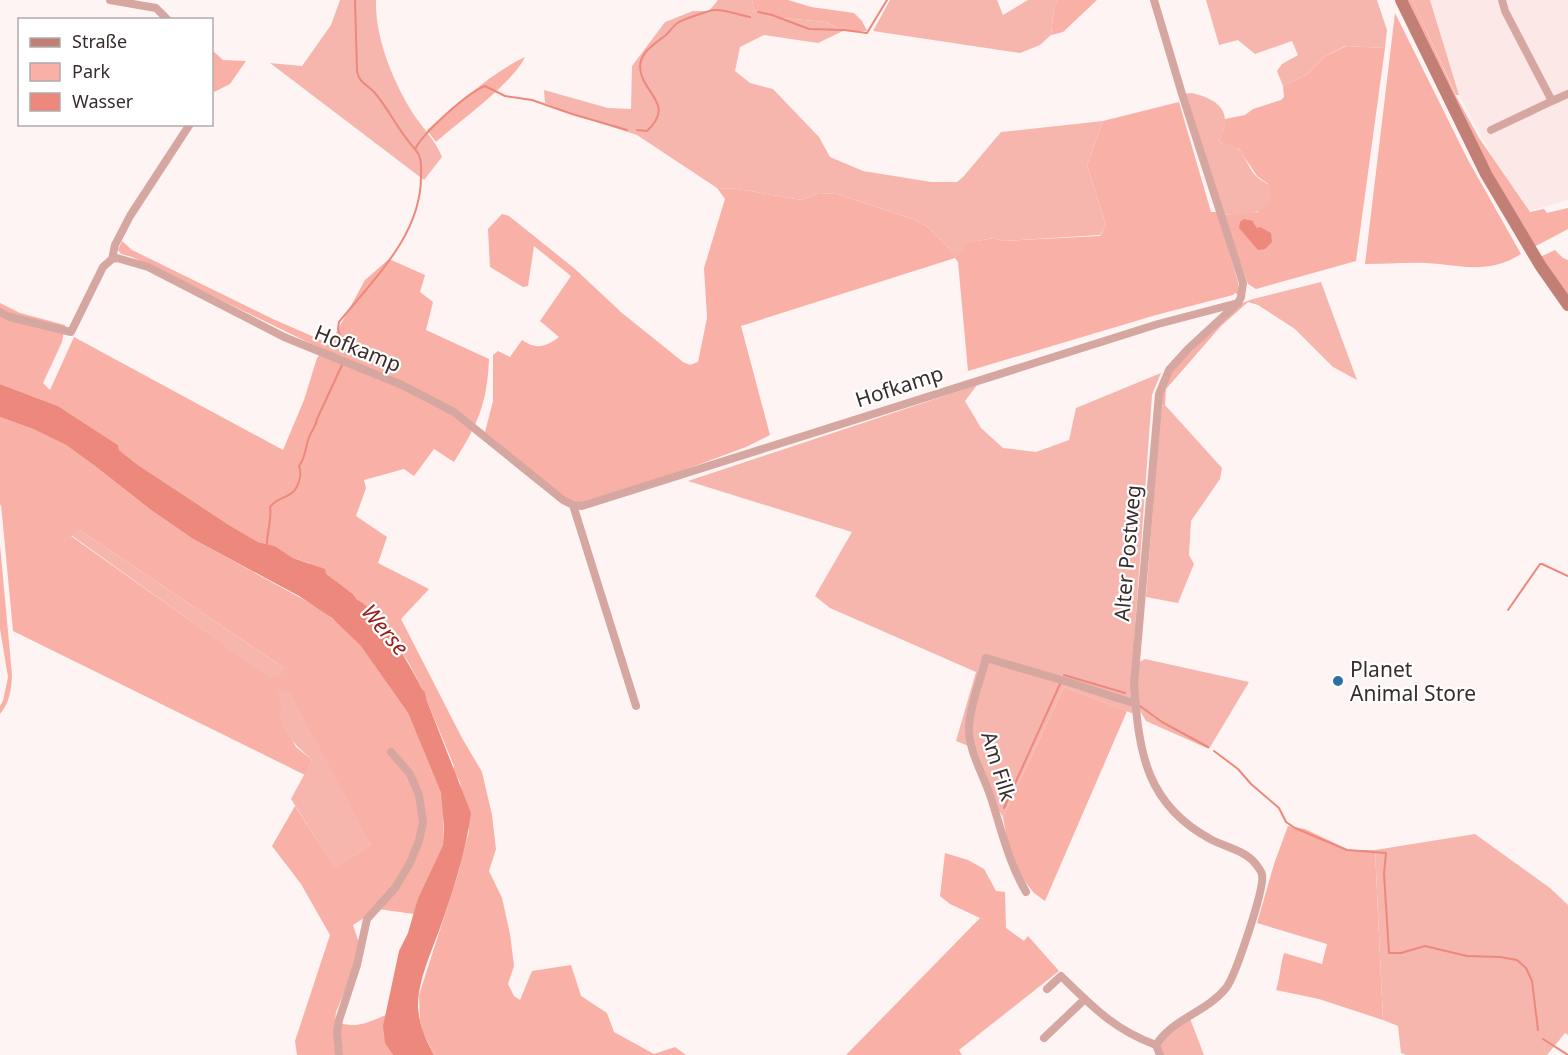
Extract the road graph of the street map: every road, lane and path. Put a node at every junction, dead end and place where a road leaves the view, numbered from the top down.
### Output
1 (110, 0) edge
2 (1154, 0) edge
3 (1401, 0) edge
4 (1502, 0) edge
5 (166, 18) edge
6 (1568, 94) edge
7 (1552, 101) junction
8 (189, 126) edge
9 (1491, 130) dead end
10 (112, 259) junction
11 (1238, 303) junction
12 (1568, 305) edge
13 (0, 312) edge
14 (573, 505) junction
15 (1136, 704) junction
16 (636, 705) dead end
17 (391, 752) dead end
18 (1026, 892) dead end
19 (1047, 990) dead end
20 (1084, 999) junction
21 (1044, 1038) dead end
22 (1156, 1046) junction
23 (339, 1055) edge
24 (1160, 1055) edge

1 - 5 street
2 - 11 street
3 - 12 main road
4 - 7 street
6 - 7 street
7 - 9 street
8 - 10 street
10 - 13 street
10 - 14 street, Hofkamp
11 - 14 street, Hofkamp
11 - 15 street, Alter Postweg
14 - 16 street
15 - 18 street, Am Filk
15 - 22 street, Alter Postweg
17 - 23 street
19 - 20 street
20 - 21 street
20 - 22 street
22 - 24 street

